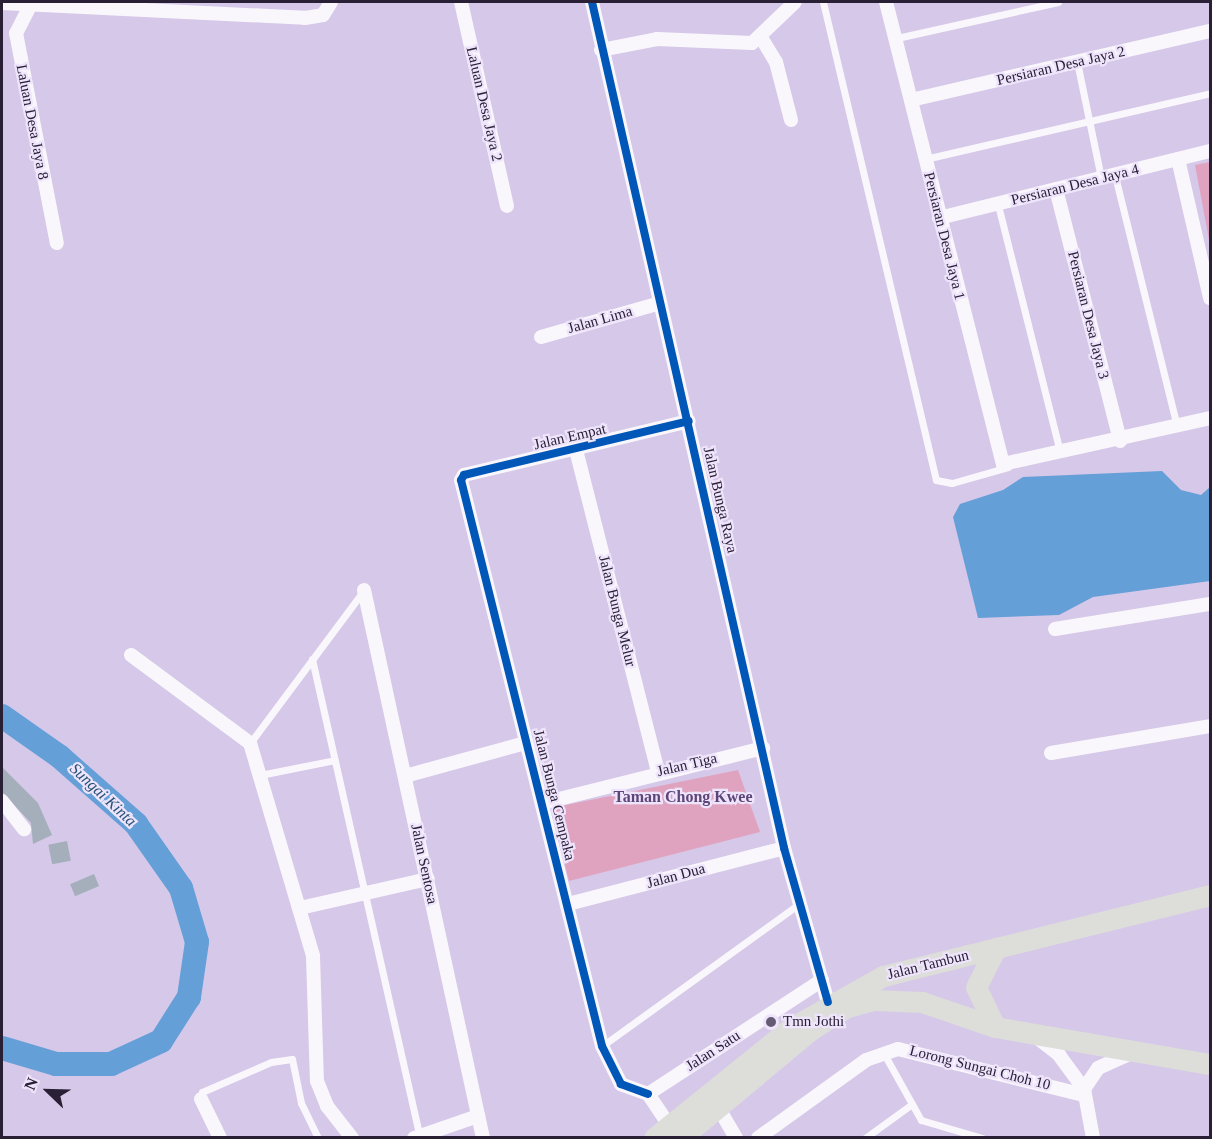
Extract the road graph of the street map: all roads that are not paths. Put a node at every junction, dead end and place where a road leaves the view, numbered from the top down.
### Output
1 (331, 2) edge
2 (461, 2) edge
3 (592, 2) edge
4 (795, 2) edge
5 (823, 2) edge
6 (886, 2) edge
7 (1058, 2) edge
8 (2, 3) edge
9 (31, 4) junction
10 (1210, 31) edge
11 (897, 38) junction
12 (762, 39) junction
13 (601, 50) junction
14 (1077, 62) junction
15 (1210, 93) edge
16 (911, 100) junction
17 (791, 120) dead end
18 (1089, 120) junction
19 (1210, 151) edge
20 (925, 159) junction
21 (1178, 159) junction
22 (1108, 177) junction
23 (1056, 189) junction
24 (998, 205) junction
25 (507, 206) dead end
26 (939, 218) junction
27 (57, 243) dead end
28 (1210, 298) edge
29 (660, 303) junction
30 (541, 337) dead end
31 (1210, 418) edge
32 (688, 421) junction
33 (1177, 426) junction
34 (1120, 441) junction
35 (576, 450) junction
36 (1060, 454) junction
37 (1009, 466) junction
38 (461, 480) joint
39 (364, 590) joint
40 (1210, 604) edge
41 (1055, 629) dead end
42 (132, 655) dead end
43 (312, 659) junction
44 (1210, 726) edge
45 (250, 743) junction
46 (526, 743) junction
47 (763, 748) junction
48 (1051, 753) dead end
49 (335, 760) junction
50 (658, 772) junction
51 (260, 776) junction
52 (405, 776) junction
53 (2, 801) edge
54 (543, 803) junction
55 (24, 829) dead end
56 (784, 848) junction
57 (428, 879) junction
58 (364, 893) junction
59 (1210, 895) edge
60 (801, 902) junction
61 (568, 904) junction
62 (300, 908) junction
63 (996, 948) junction
64 (822, 980) junction
65 (828, 1002) junction
66 (996, 1027) junction
67 (1027, 1031) junction
68 (602, 1046) junction
69 (1136, 1051) junction
70 (883, 1052) junction
71 (1210, 1064) edge
72 (1084, 1092) junction
73 (648, 1094) junction
74 (201, 1099) joint
75 (714, 1100) junction
76 (912, 1104) junction
77 (478, 1116) junction
78 (671, 1134) edge
79 (416, 1136) edge
80 (220, 1137) edge
81 (318, 1137) edge
82 (352, 1137) edge
83 (483, 1137) edge
84 (736, 1137) edge
85 (758, 1137) edge
86 (865, 1137) edge
87 (981, 1137) edge
88 (1093, 1137) edge

1 - 9 street
2 - 25 street, Laluan Desa Jaya 2
3 - 13 street, Jalan Bunga Raya
4 - 12 street
5 - 37 lane
6 - 11 street, Persiaran Desa Jaya 1
7 - 11 lane
8 - 9 street
9 - 27 street, Laluan Desa Jaya 8
10 - 14 street, Persiaran Desa Jaya 2
11 - 16 street, Persiaran Desa Jaya 1
12 - 13 street
12 - 17 street
13 - 29 street, Jalan Bunga Raya
14 - 16 street, Persiaran Desa Jaya 2
14 - 18 lane
15 - 18 lane
16 - 20 street, Persiaran Desa Jaya 1
18 - 20 lane
18 - 22 lane
19 - 21 street, Persiaran Desa Jaya 4
20 - 26 street, Persiaran Desa Jaya 1
21 - 22 street, Persiaran Desa Jaya 4
21 - 28 street
22 - 23 street, Persiaran Desa Jaya 4
22 - 33 lane
23 - 24 street, Persiaran Desa Jaya 4
23 - 34 street, Persiaran Desa Jaya 3
24 - 26 street, Persiaran Desa Jaya 4
24 - 36 lane
26 - 37 street, Persiaran Desa Jaya 1
29 - 30 street, Jalan Lima
29 - 32 street, Jalan Bunga Raya
31 - 33 street
32 - 35 street, Jalan Empat
32 - 47 street, Jalan Bunga Raya
33 - 34 street
34 - 36 street
35 - 38 street, Jalan Empat
35 - 50 street, Jalan Bunga Melur
36 - 37 street
38 - 46 street, Jalan Bunga Cempaka
39 - 43 lane
39 - 52 street, Jalan Sentosa
40 - 41 street
42 - 45 street
43 - 45 lane
43 - 49 lane
44 - 48 street
45 - 51 street
46 - 52 street
46 - 54 street, Jalan Bunga Cempaka
47 - 50 street, Jalan Tiga
47 - 56 street, Jalan Bunga Raya
49 - 51 lane
49 - 58 lane
50 - 54 street, Jalan Tiga
51 - 62 street
52 - 57 street, Jalan Sentosa
53 - 55 street
54 - 61 street, Jalan Bunga Cempaka
56 - 60 street, Jalan Bunga Raya
56 - 61 street, Jalan Dua
57 - 58 street
57 - 77 street, Jalan Sentosa
58 - 62 street
58 - 79 lane
59 - 63 main road, Jalan Tambun
60 - 64 street, Jalan Bunga Raya
60 - 68 lane
61 - 68 street, Jalan Bunga Cempaka
62 - 82 street
63 - 65 main road, Jalan Tambun
63 - 66 main road
64 - 65 street, Jalan Bunga Raya
64 - 73 street, Jalan Satu
65 - 75 main road, Jalan Tambun
66 - 67 main road, Jalan Tambun
66 - 75 main road, Jalan Tambun
67 - 69 main road, Jalan Tambun
67 - 72 street
68 - 73 street, Jalan Bunga Cempaka
69 - 71 main road, Jalan Tambun
69 - 72 street
70 - 72 street, Lorong Sungai Choh 10
70 - 76 lane
70 - 85 street, Lorong Sungai Choh 10
72 - 88 street
73 - 78 street
74 - 80 street
74 - 81 lane
75 - 78 main road, Jalan Tambun
75 - 84 street
76 - 86 lane
76 - 87 lane
77 - 79 street
77 - 83 street, Jalan Sentosa

